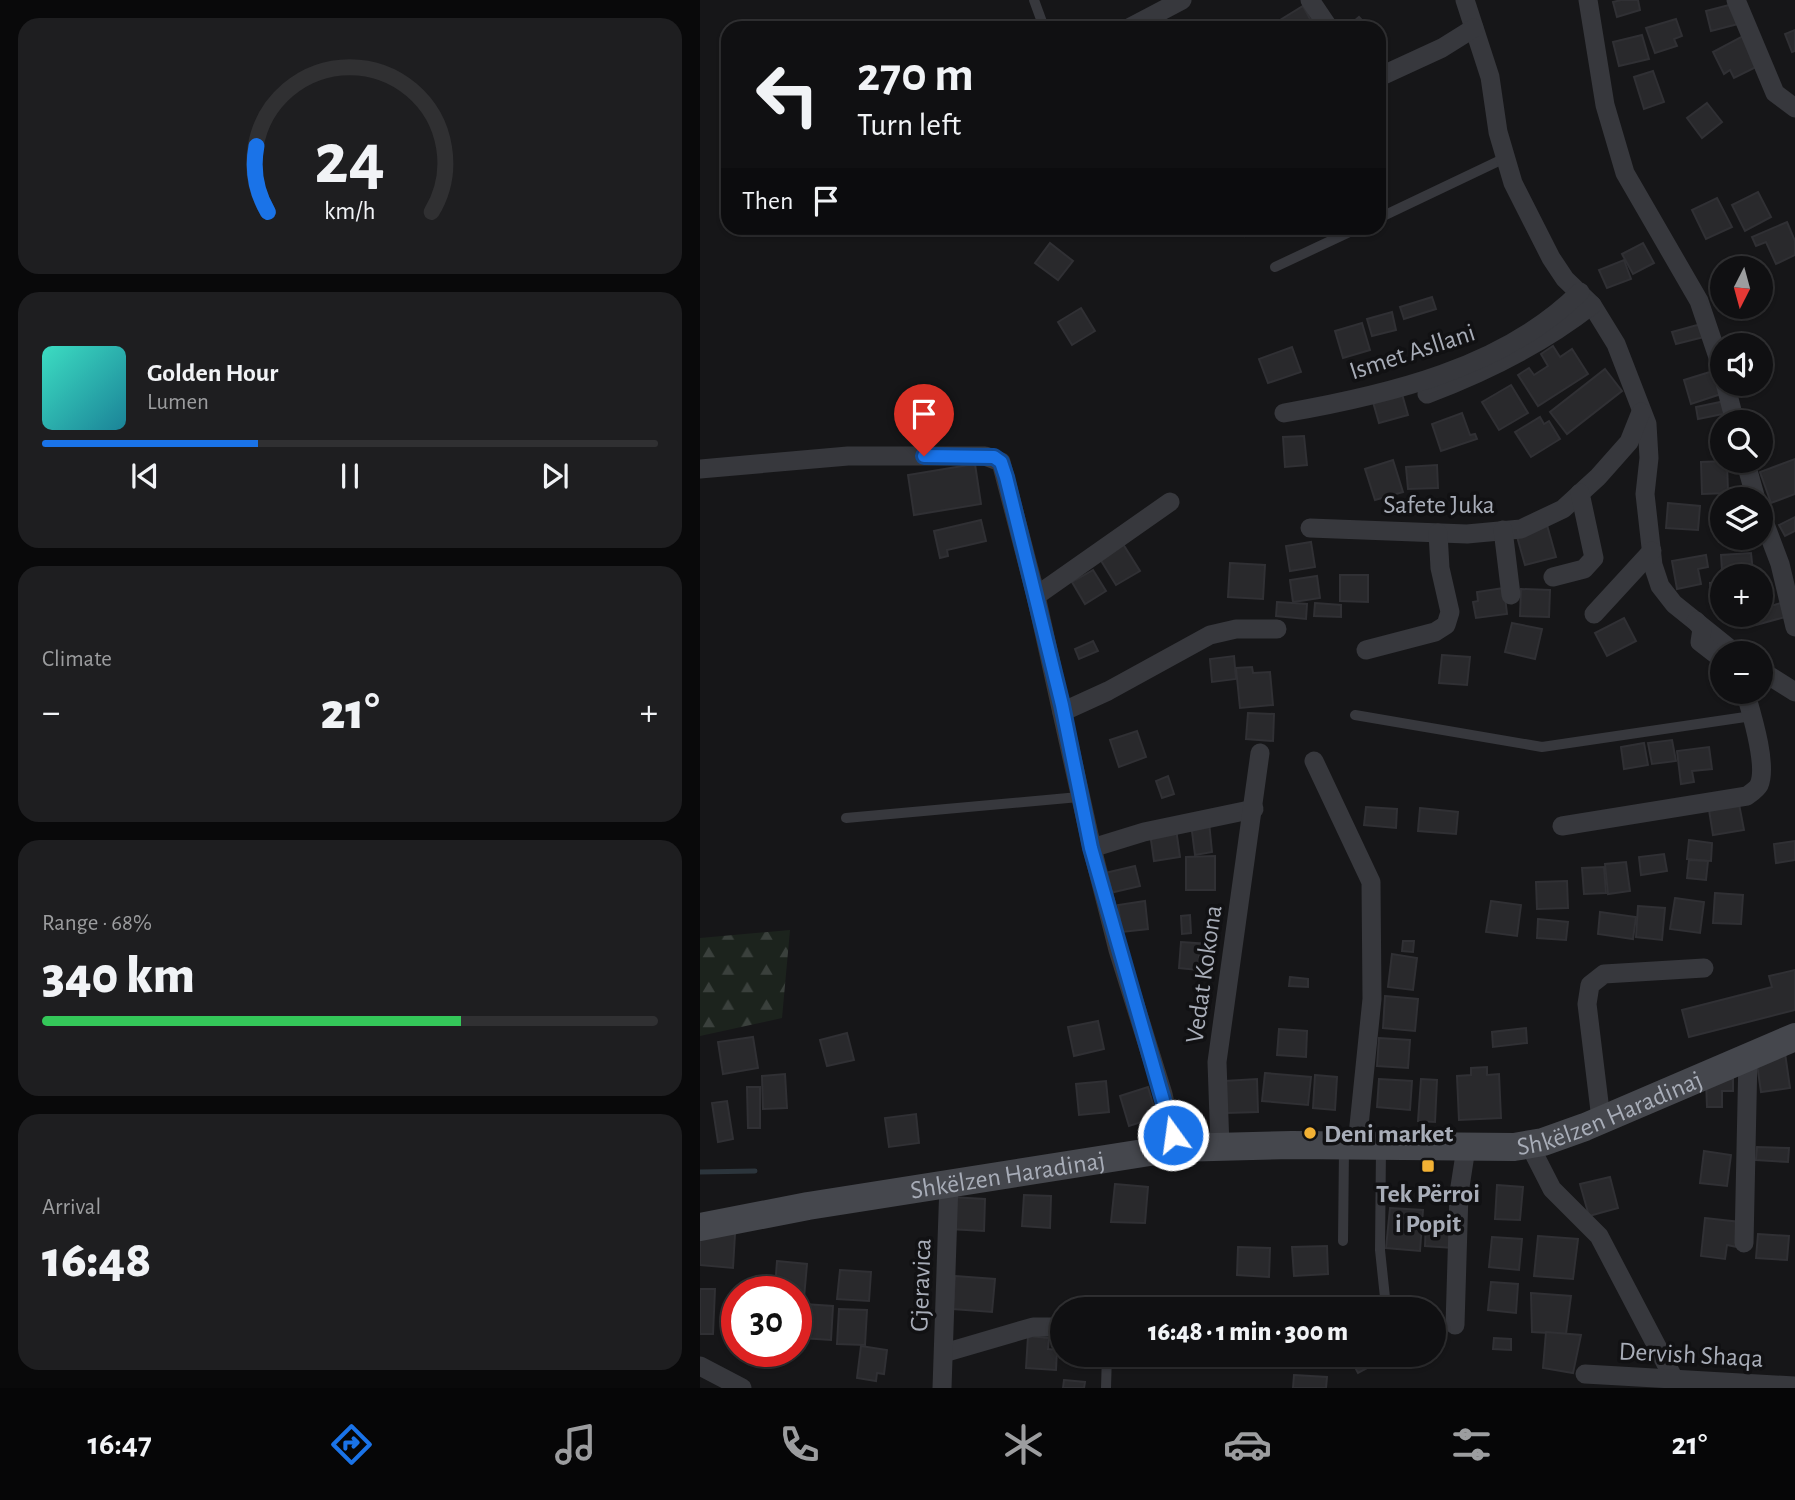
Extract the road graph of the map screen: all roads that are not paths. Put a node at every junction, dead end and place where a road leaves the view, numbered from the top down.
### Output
1 (1034, 0) edge
2 (1182, 0) edge
3 (1310, 0) edge
4 (1465, 0) edge
5 (1588, 0) edge
6 (1736, 0) edge
7 (1042, 21) edge
8 (1142, 21) edge
9 (1324, 21) edge
10 (1474, 28) junction
11 (1386, 74) edge
12 (1795, 108) edge
13 (1505, 158) junction
14 (1386, 215) edge
15 (1344, 235) edge
16 (1275, 267) dead end
17 (1586, 298) junction
18 (1710, 334) edge
19 (1427, 394) dead end
20 (1641, 412) junction
21 (1284, 413) dead end
22 (700, 469) edge
23 (1580, 493) junction
24 (1170, 502) dead end
25 (1310, 528) dead end
26 (1503, 530) junction
27 (1438, 533) junction
28 (1773, 545) edge
29 (1652, 551) junction
30 (1553, 577) dead end
31 (1511, 595) dead end
32 (1036, 596) junction
33 (1594, 614) dead end
34 (1695, 620) junction
35 (1795, 627) edge
36 (1277, 629) dead end
37 (1720, 641) edge
38 (1366, 650) dead end
39 (1710, 650) edge
40 (1773, 678) edge
41 (1795, 692) edge
42 (1749, 704) edge
43 (1062, 712) junction
44 (1355, 715) dead end
45 (1752, 716) junction
46 (1260, 753) dead end
47 (1314, 761) dead end
48 (1079, 797) junction
49 (1254, 809) junction
50 (846, 818) dead end
51 (1562, 826) dead end
52 (1091, 848) junction
53 (1704, 968) dead end
54 (1795, 1037) edge
55 (1748, 1056) junction
56 (1601, 1119) junction
57 (1529, 1144) junction
58 (1361, 1146) junction
59 (1220, 1147) junction
60 (1175, 1148) junction
61 (1466, 1149) junction
62 (949, 1183) junction
63 (700, 1227) edge
64 (1343, 1241) dead end
65 (1744, 1243) dead end
66 (1385, 1297) edge
67 (1455, 1325) dead end
68 (1050, 1327) edge
69 (944, 1353) junction
70 (700, 1366) edge
71 (1107, 1367) edge
72 (1585, 1374) dead end
73 (1674, 1379) junction
74 (1795, 1386) edge
75 (742, 1388) edge
76 (942, 1388) edge
77 (1106, 1388) edge

1 - 7 lane
2 - 8 street
3 - 9 street
4 - 10 street
5 - 18 street
6 - 12 street
10 - 11 street
10 - 13 street
13 - 14 lane
13 - 17 street
15 - 16 lane
17 - 19 street, Ismet Asllani
17 - 20 street
17 - 21 street, Ismet Asllani
20 - 23 street, Safete Juka
20 - 29 street
22 - 32 street
23 - 26 street, Safete Juka
23 - 30 street
24 - 32 street
25 - 27 street, Safete Juka
26 - 27 street, Safete Juka
26 - 31 street
27 - 38 street
28 - 35 street
29 - 33 street
29 - 34 street
32 - 43 street
34 - 37 street
34 - 39 street
36 - 43 street
40 - 41 street
42 - 45 street
43 - 48 street
44 - 45 lane
45 - 51 street
46 - 49 street, Vedat Kokona
47 - 58 street
48 - 50 lane
48 - 52 street
49 - 52 street
49 - 59 street, Vedat Kokona
52 - 60 street
53 - 56 street
54 - 55 street, Shkëlzen Haradinaj
55 - 56 street, Shkëlzen Haradinaj
55 - 65 street
56 - 57 street, Shkëlzen Haradinaj
57 - 61 street, Shkëlzen Haradinaj
57 - 73 street
58 - 59 street, Shkëlzen Haradinaj
58 - 61 street, Shkëlzen Haradinaj
58 - 64 lane
58 - 66 lane
59 - 60 street, Shkëlzen Haradinaj
60 - 62 street, Shkëlzen Haradinaj
61 - 67 street
62 - 63 street, Shkëlzen Haradinaj
62 - 69 street, Gjeravica
68 - 69 street
69 - 76 street, Gjeravica
70 - 75 street
71 - 77 lane
72 - 73 street, Dervish Shaqa
73 - 74 street, Dervish Shaqa

